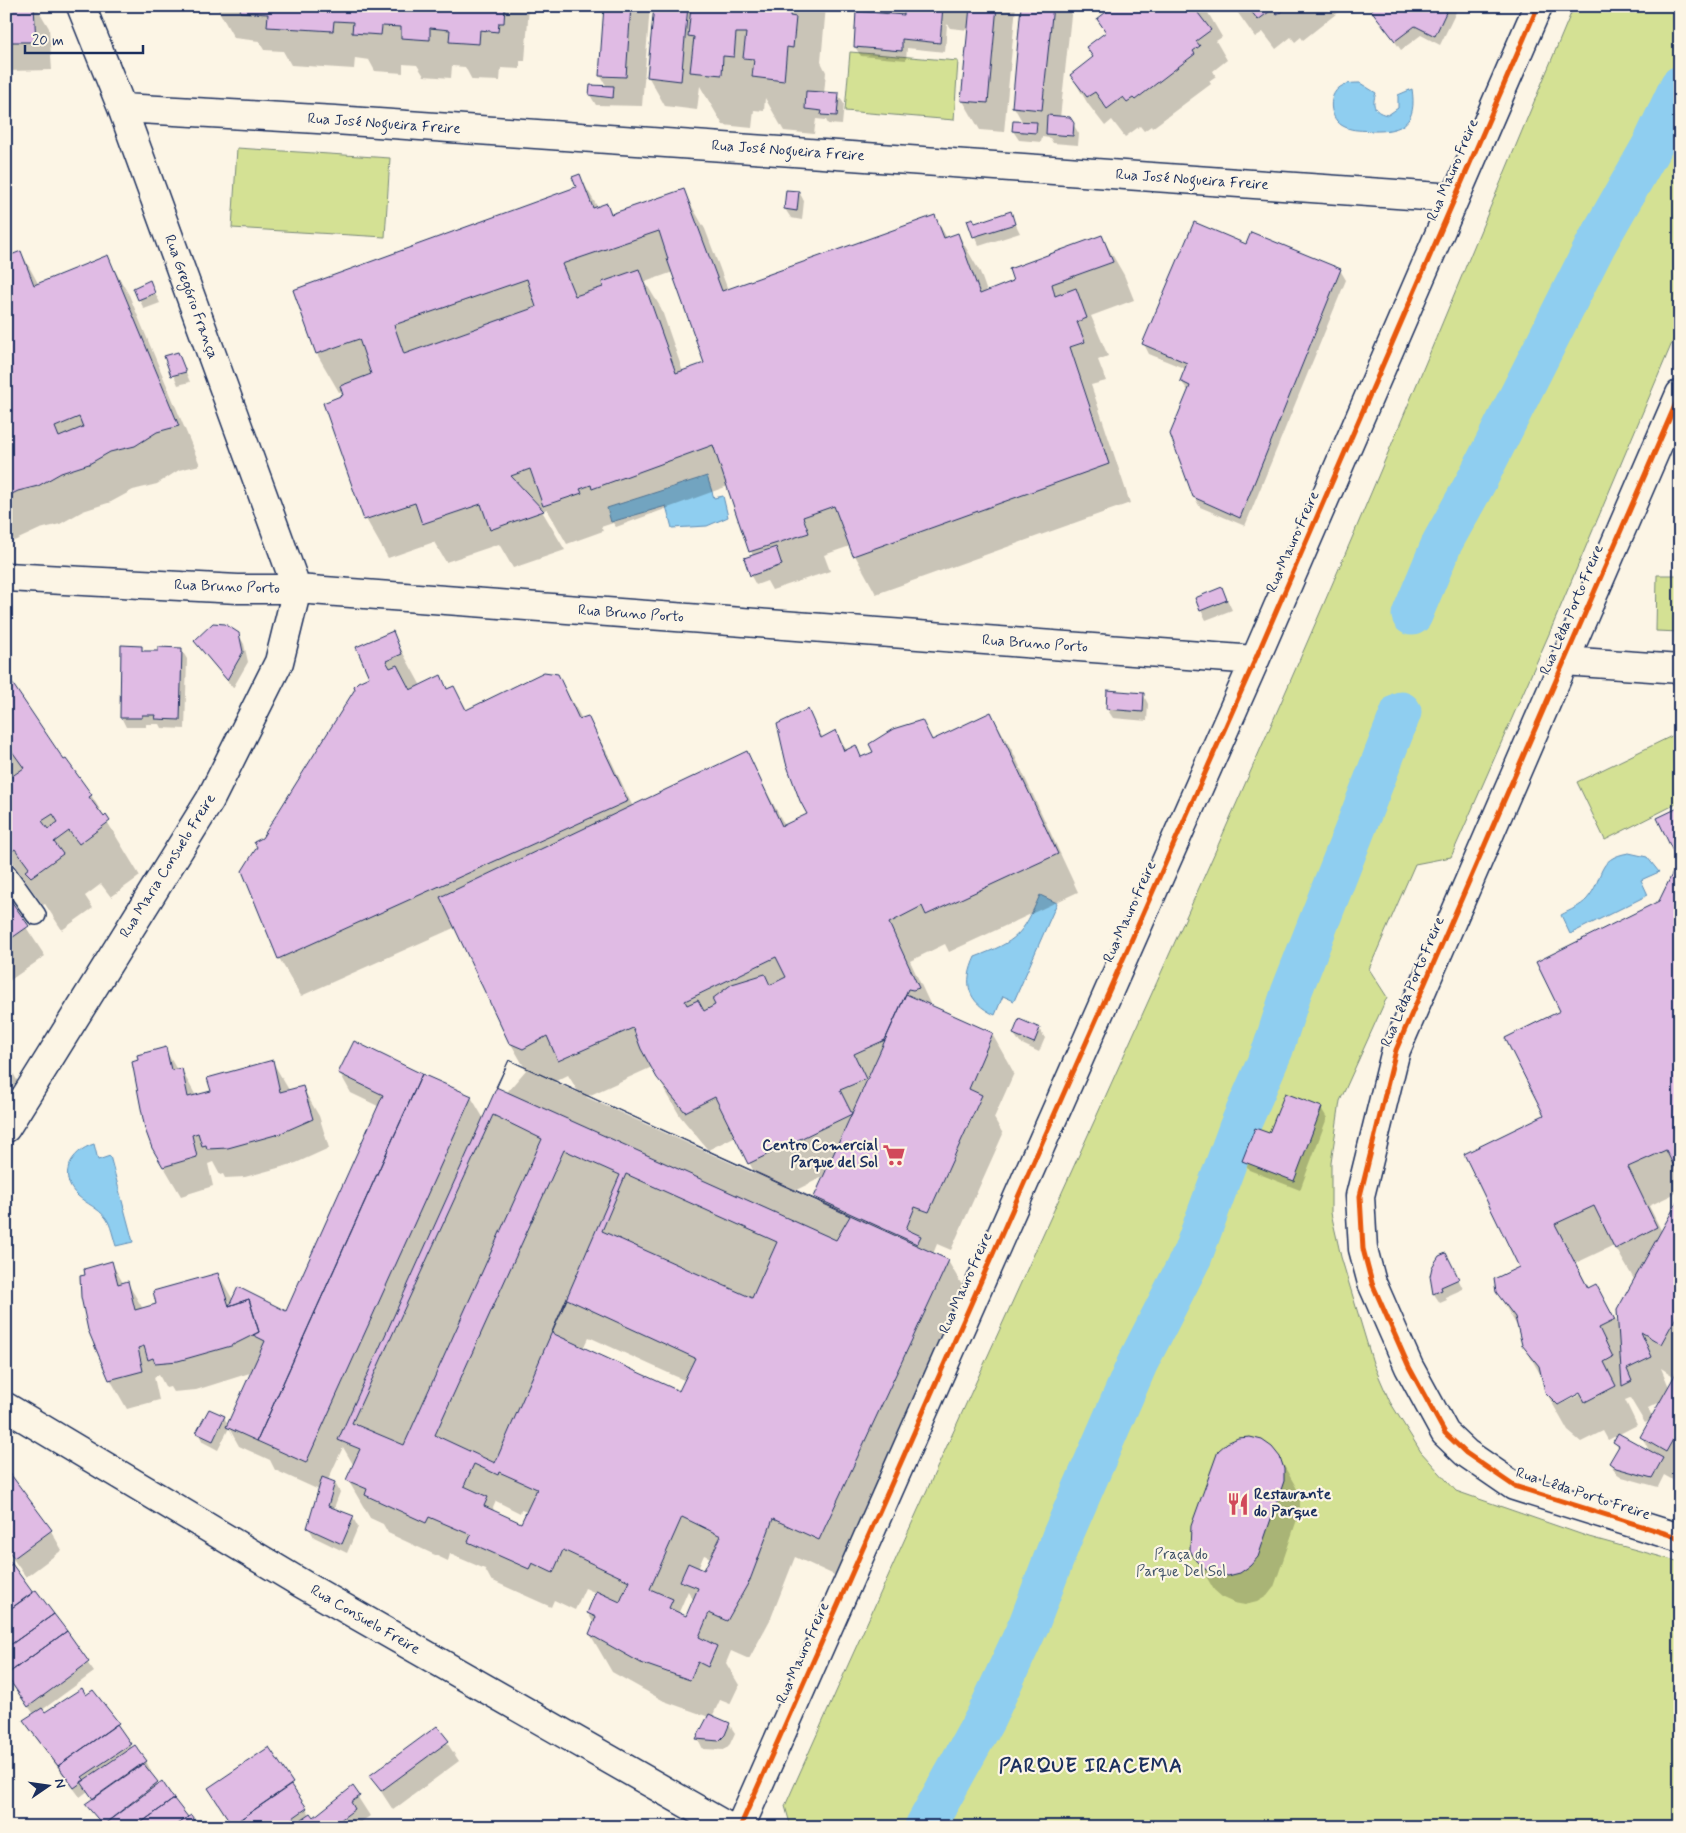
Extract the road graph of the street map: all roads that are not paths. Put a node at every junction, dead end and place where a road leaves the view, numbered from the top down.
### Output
1 (81, 6) edge
2 (1538, 6) edge
3 (122, 108) junction
4 (1454, 198) junction
5 (1680, 394) edge
6 (6, 577) edge
7 (297, 589) junction
8 (1255, 660) junction
9 (1564, 661) junction
10 (1680, 669) edge
11 (6, 873) edge
12 (36, 915) dead end
13 (6, 1128) edge
14 (6, 1408) edge
15 (1680, 1538) edge
16 (728, 1827) edge
17 (740, 1827) edge

1 - 3 street, Rua Gregório França
2 - 4 street, Rua Mauro Freire
3 - 4 street, Rua José Nogueira Freire
3 - 7 street, Rua Gregório França
4 - 8 street, Rua Mauro Freire
5 - 9 street, Rua Lêda Porto Freire
6 - 7 street, Rua Bruno Porto
7 - 8 street, Rua Bruno Porto
7 - 13 street, Rua Maria Consuelo Freire
8 - 17 street, Rua Mauro Freire
9 - 10 street
9 - 15 street, Rua Lêda Porto Freire
11 - 12 lane
14 - 16 street, Rua Consuelo Freire

